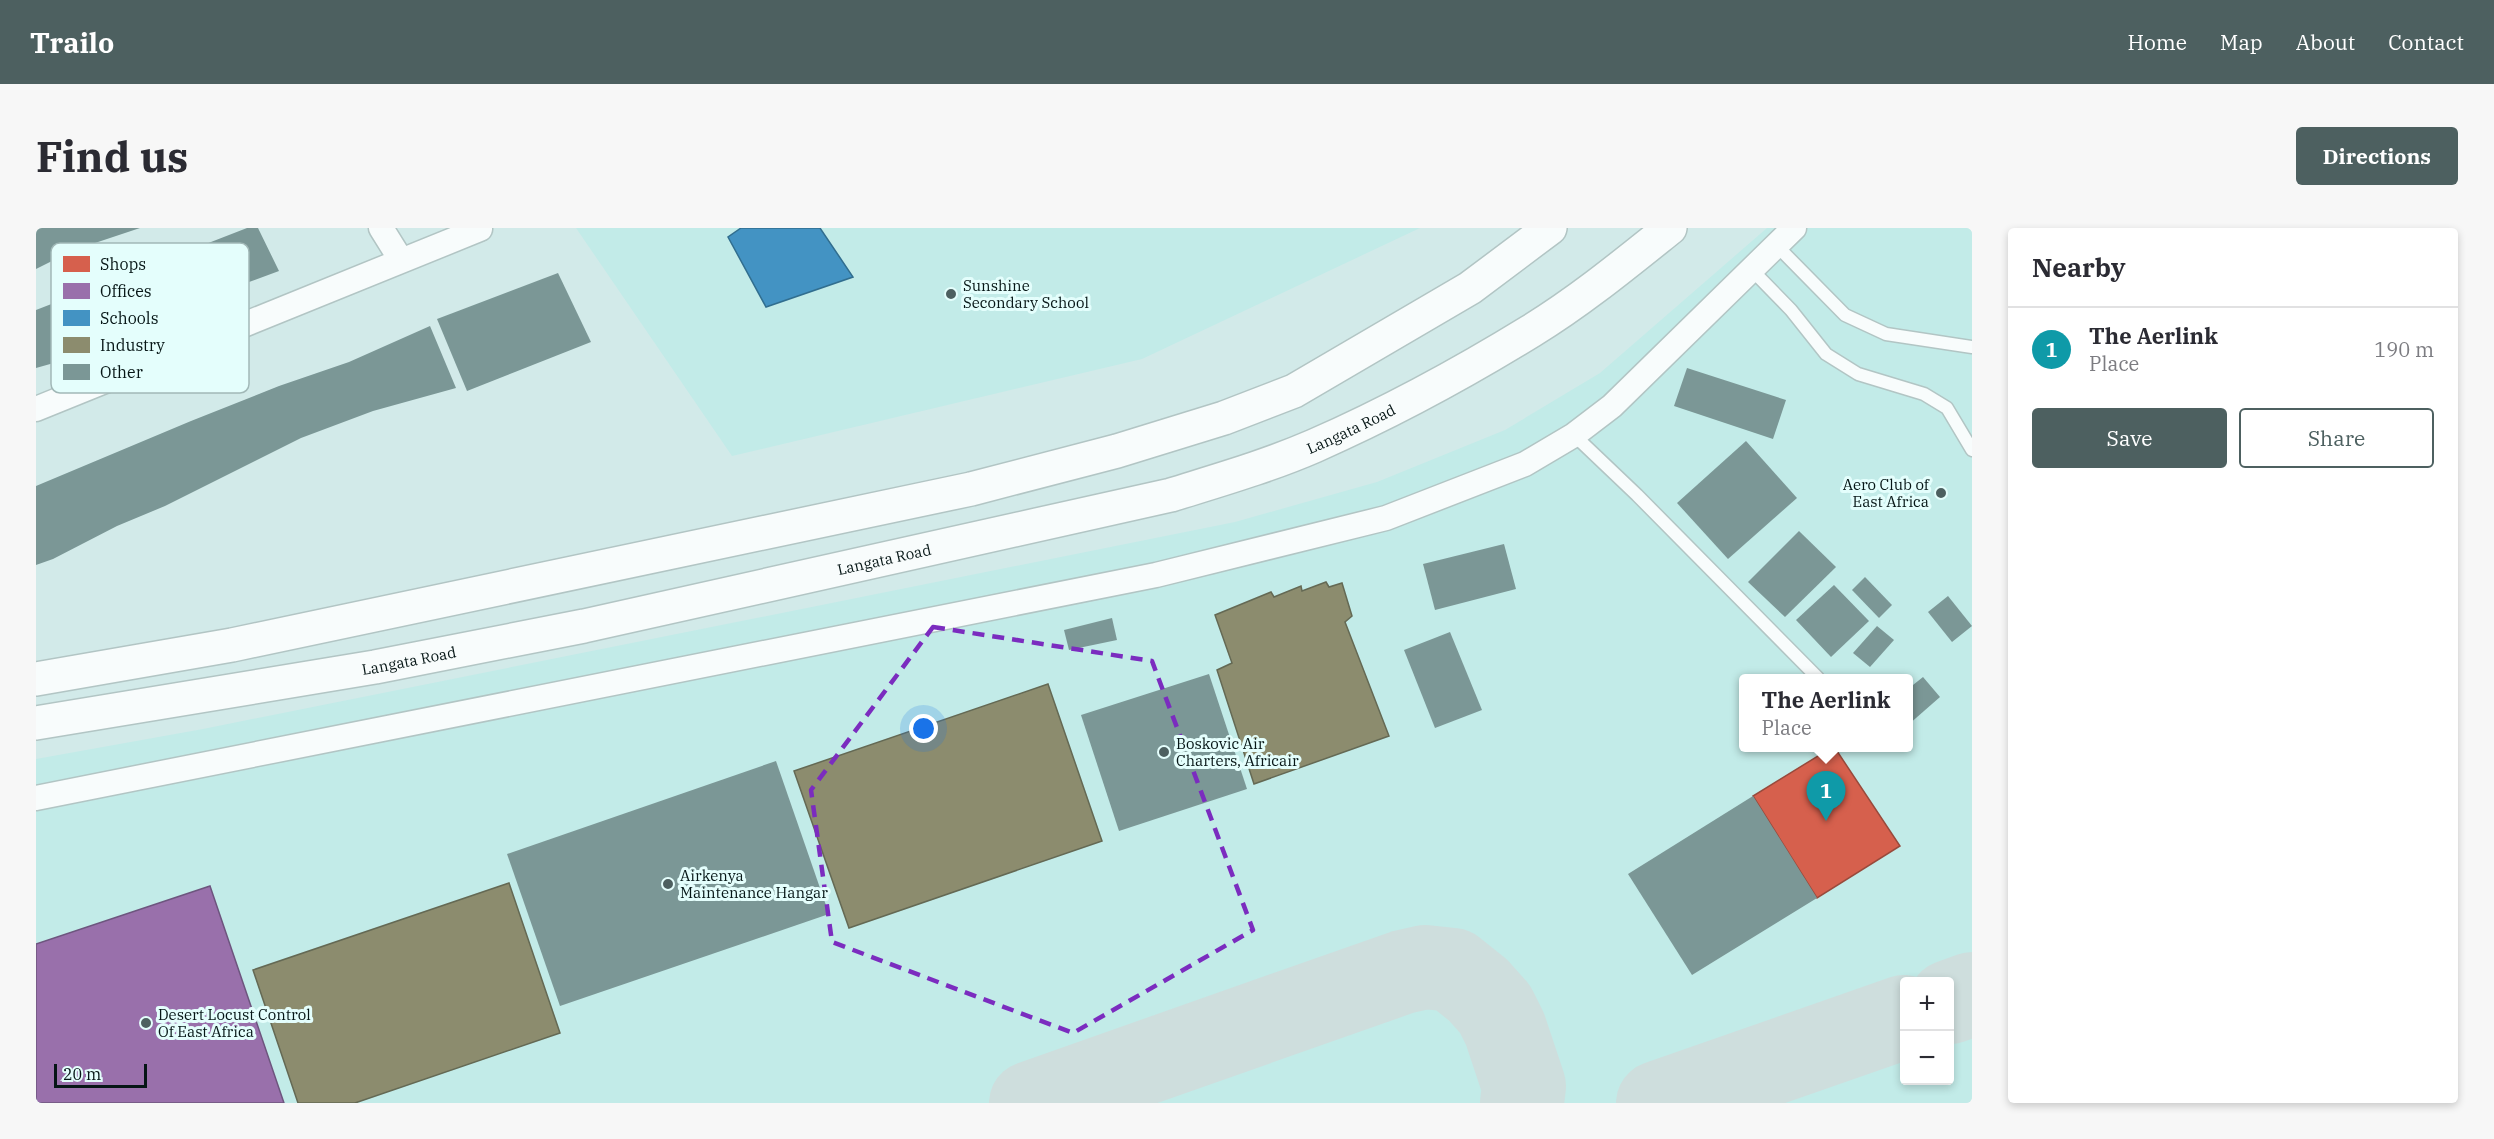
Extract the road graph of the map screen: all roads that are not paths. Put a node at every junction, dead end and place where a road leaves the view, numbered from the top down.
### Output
1 (381, 228) edge
2 (1550, 228) edge
3 (1670, 228) edge
4 (1794, 228) edge
5 (480, 229) edge
6 (1777, 246) junction
7 (401, 260) junction
8 (1752, 270) junction
9 (249, 322) edge
10 (1972, 347) edge
11 (75, 393) edge
12 (36, 409) edge
13 (1574, 435) junction
14 (1972, 450) edge
15 (1814, 674) edge
16 (36, 679) edge
17 (36, 723) edge
18 (36, 798) edge

1 - 7 street
2 - 16 main road
3 - 17 main road, Langata Road
4 - 6 street
5 - 7 street
6 - 8 street
6 - 10 lane
7 - 9 street
8 - 13 street
8 - 14 lane
11 - 12 street
13 - 15 lane
13 - 18 street

